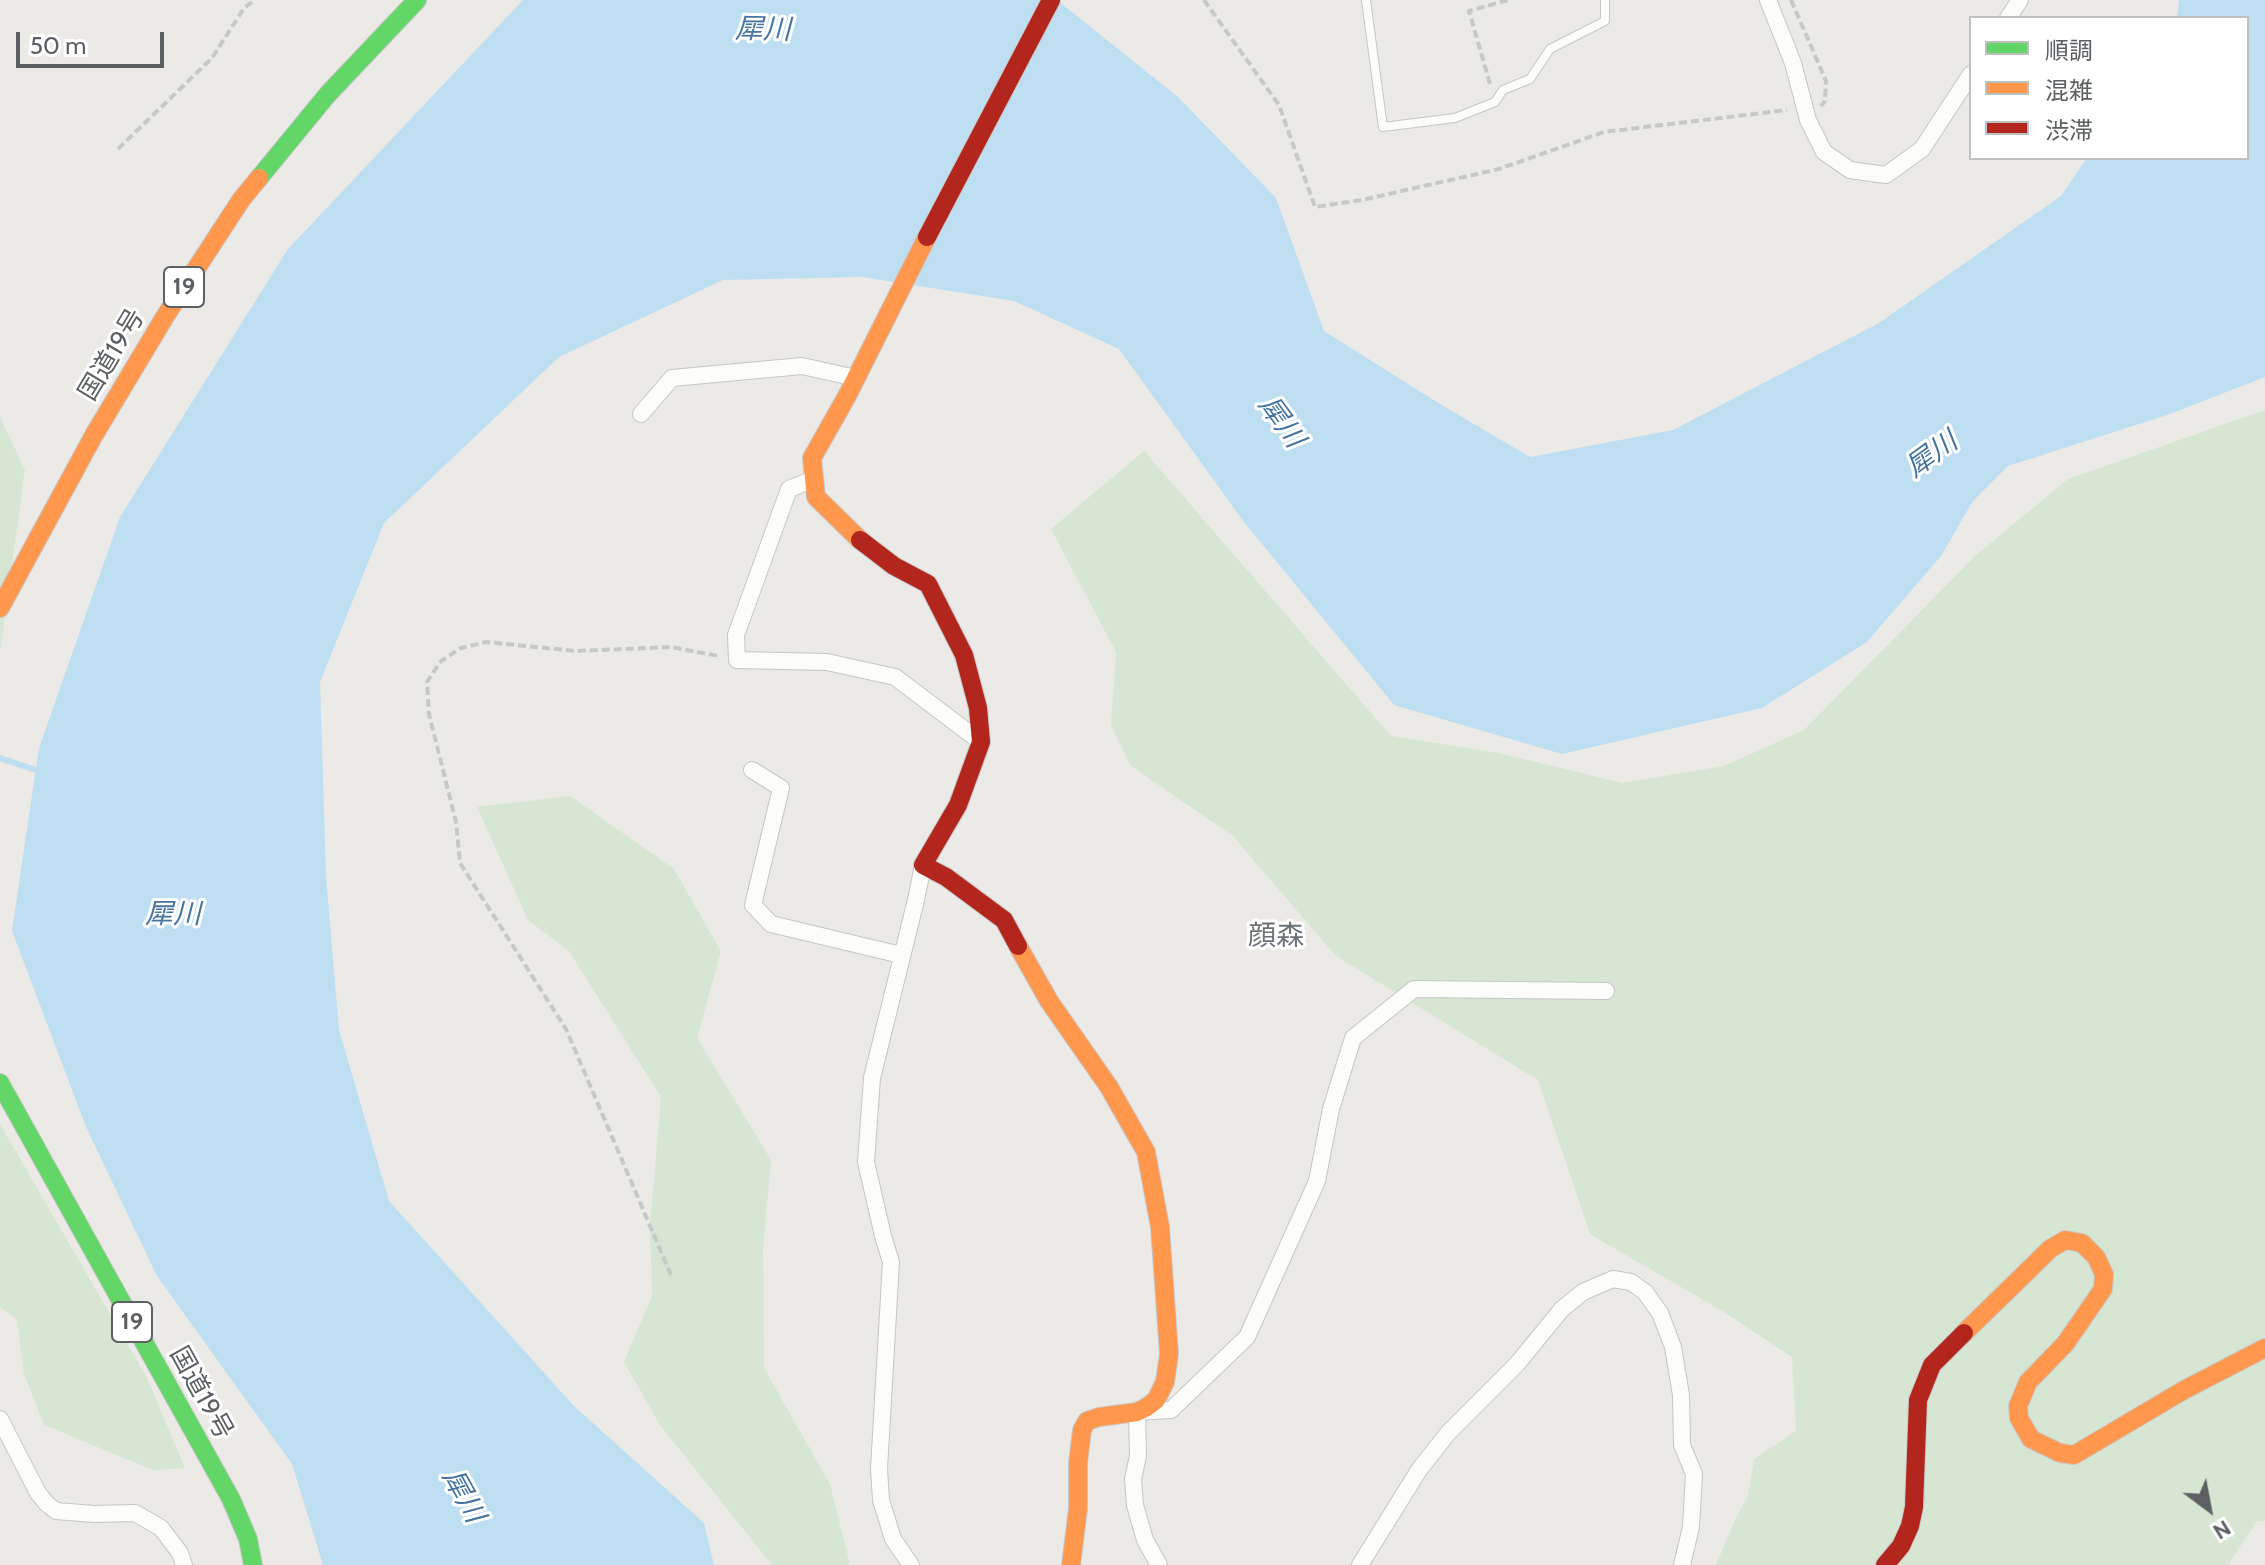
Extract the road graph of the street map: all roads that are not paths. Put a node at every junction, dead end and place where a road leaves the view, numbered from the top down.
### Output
1 (417, 0) edge
2 (1051, 0) edge
3 (1366, 0) edge
4 (1605, 0) edge
5 (1768, 0) edge
6 (1969, 77) edge
7 (856, 378) junction
8 (641, 414) dead end
9 (814, 479) junction
10 (0, 608) edge
11 (981, 742) junction
12 (752, 770) dead end
13 (923, 865) junction
14 (901, 955) junction
15 (1606, 991) dead end
16 (0, 1083) edge
17 (2265, 1348) edge
18 (1137, 1412) junction
19 (0, 1419) edge
20 (184, 1565) edge
21 (253, 1565) edge
22 (911, 1565) edge
23 (1071, 1565) edge
24 (1159, 1565) edge
25 (1360, 1565) edge
26 (1682, 1565) edge
27 (1885, 1565) edge

1 - 10 main road, 国道19号 / 19
2 - 7 main road
3 - 4 lane
5 - 6 street
7 - 8 street
7 - 9 main road
9 - 11 main road
9 - 11 street
11 - 13 main road
12 - 14 street
13 - 14 street
13 - 18 main road
14 - 22 street
15 - 18 street
16 - 21 main road, 国道19号 / 19
17 - 27 main road
18 - 23 main road
18 - 24 street
19 - 20 street
25 - 26 street

